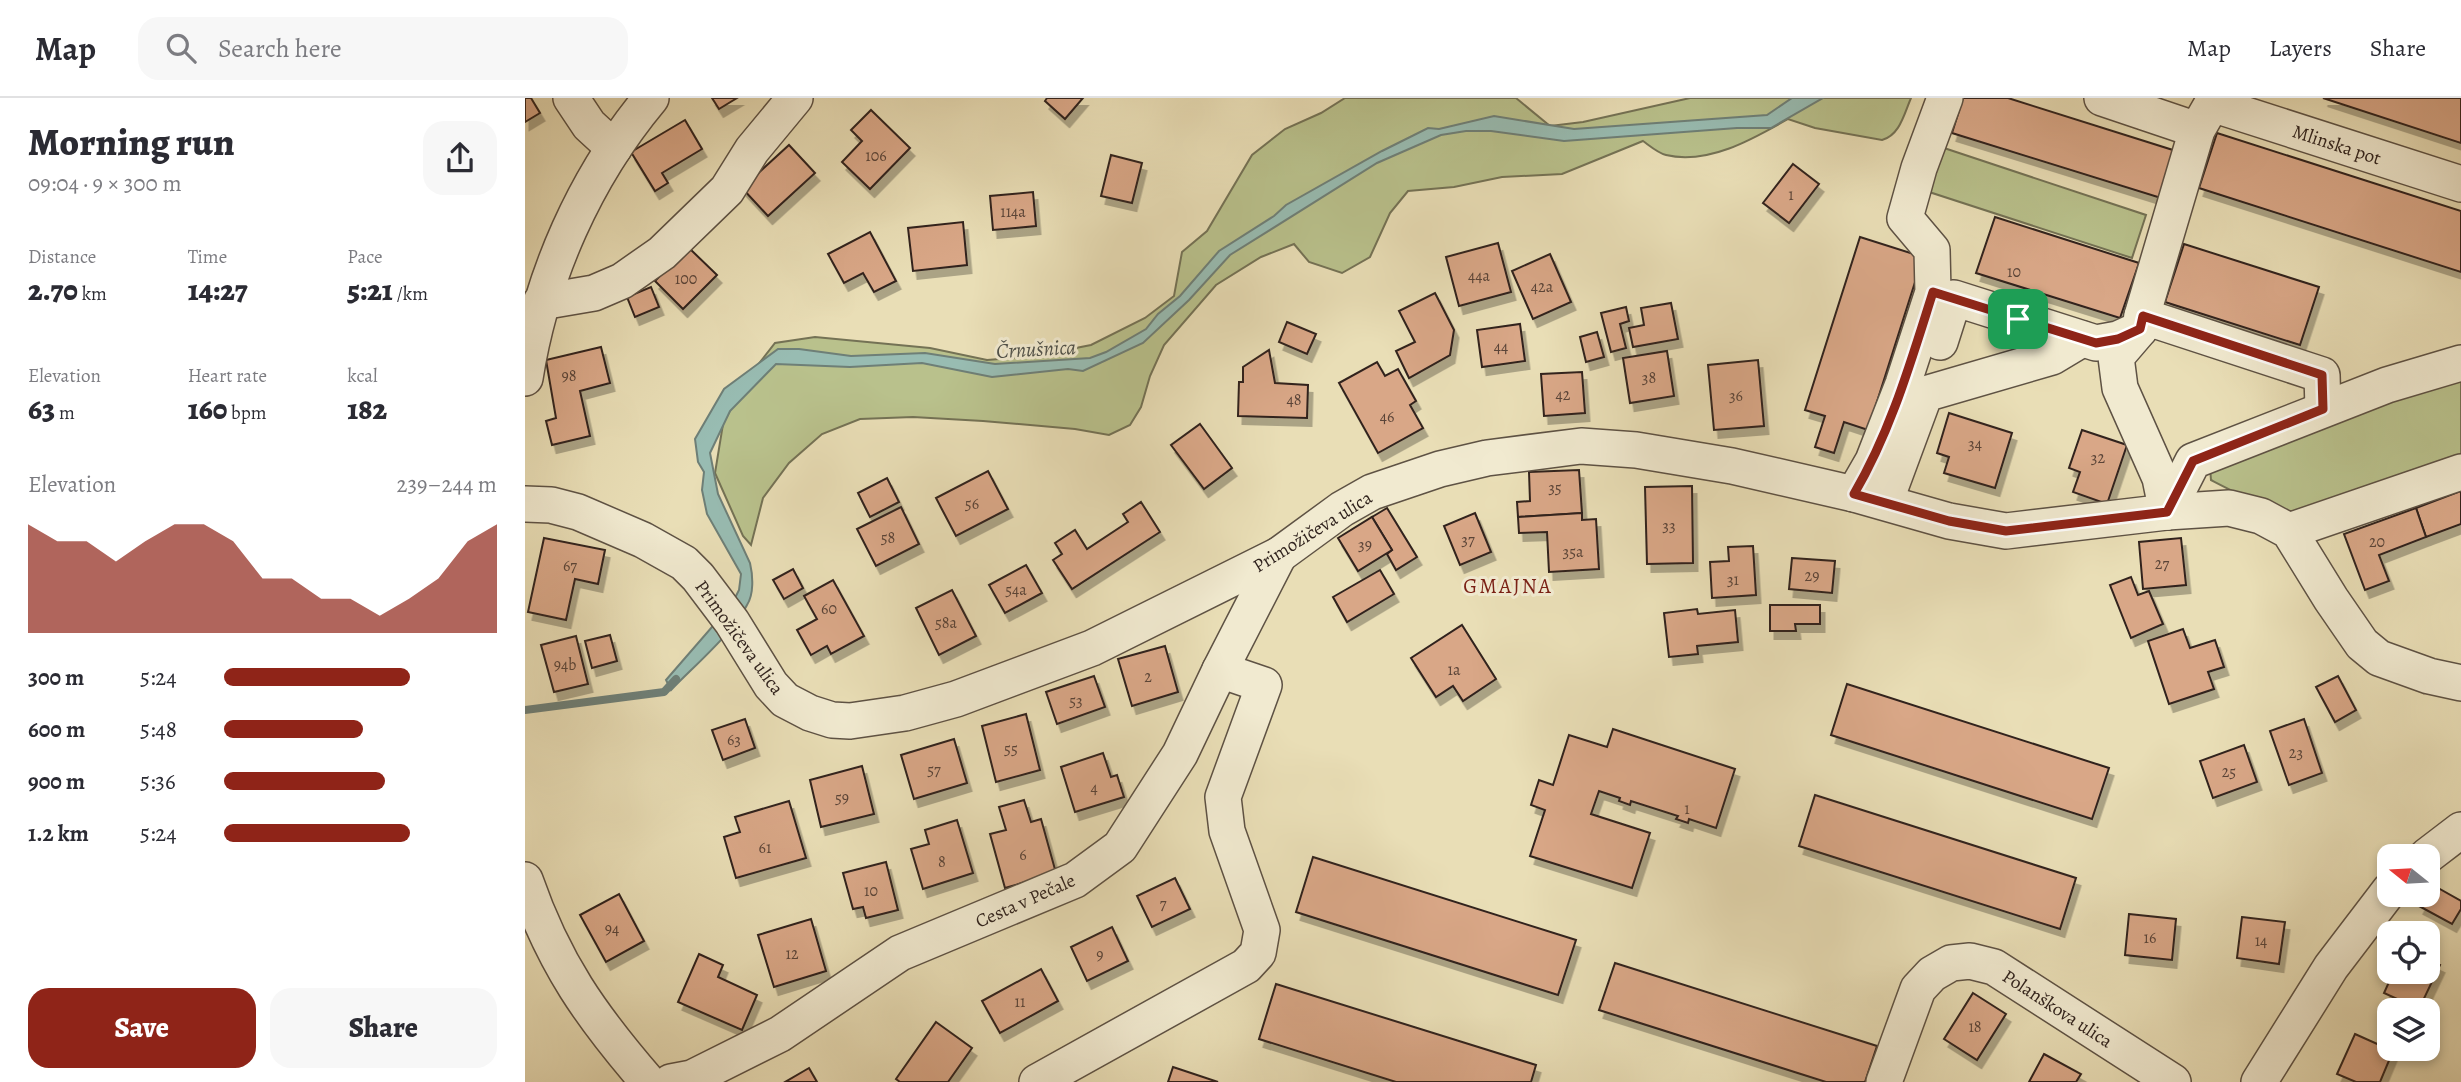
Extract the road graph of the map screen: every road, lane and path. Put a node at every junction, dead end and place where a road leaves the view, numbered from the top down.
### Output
1 (571, 98) edge
2 (651, 98) edge
3 (795, 98) edge
4 (1945, 98) edge
5 (2102, 98) edge
6 (2207, 111) edge
7 (614, 148) junction
8 (2461, 184) edge
9 (1943, 295) junction
10 (541, 302) junction
11 (2141, 323) junction
12 (2082, 339) junction
13 (526, 359) edge
14 (2461, 363) edge
15 (1925, 394) junction
16 (2323, 409) junction
17 (2461, 472) edge
18 (1869, 498) junction
19 (525, 504) edge
20 (2167, 512) junction
21 (2289, 531) junction
22 (1279, 555) junction
23 (1220, 670) junction
24 (2461, 682) edge
25 (2461, 830) edge
26 (2440, 846) edge
27 (525, 880) edge
28 (2377, 907) edge
29 (648, 1082) edge
30 (671, 1082) edge
31 (1037, 1082) edge
32 (1884, 1082) edge
33 (2172, 1082) edge
34 (2259, 1082) edge

1 - 7 street
2 - 7 street
3 - 10 street
4 - 9 street
5 - 6 street, Mlinska pot
6 - 8 street, Mlinska pot
6 - 11 street
7 - 10 street
9 - 12 street
9 - 15 street
9 - 18 street
10 - 13 street
11 - 12 street
11 - 16 street
11 - 20 street
12 - 15 street
14 - 16 street
15 - 18 street
16 - 20 street
17 - 21 street
18 - 20 street, Primožičeva ulica
18 - 22 street, Primožičeva ulica
19 - 22 street, Primožičeva ulica
20 - 21 street, Primožičeva ulica
21 - 24 street
22 - 23 street, Cesta v Pečale
23 - 30 street, Cesta v Pečale
23 - 31 street
25 - 26 street
27 - 29 street
28 - 34 street
32 - 33 street, Polanškova ulica

